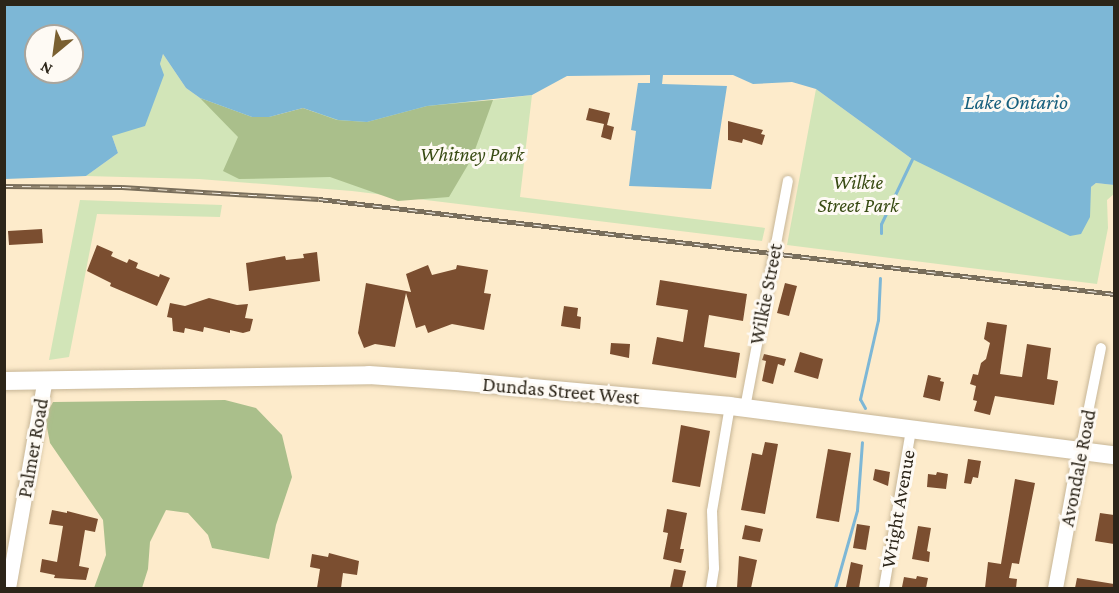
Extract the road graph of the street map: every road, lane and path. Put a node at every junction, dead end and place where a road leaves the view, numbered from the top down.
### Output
1 (788, 181) dead end
2 (1101, 348) dead end
3 (45, 379) junction
4 (4, 381) edge
5 (737, 407) junction
6 (911, 430) junction
7 (1080, 452) junction
8 (1114, 455) edge
9 (8, 588) edge
10 (711, 588) edge
11 (884, 588) edge
12 (1055, 588) edge

1 - 5 street, Wilkie Street
2 - 7 street, Avondale Road
3 - 4 main road, Dundas Street West
3 - 5 main road, Dundas Street West
3 - 9 street, Palmer Road
5 - 6 main road, Dundas Street West
5 - 10 street, Wilkie Street
6 - 7 main road, Dundas Street West
6 - 11 street, Wright Avenue
7 - 8 main road, Dundas Street West
7 - 12 street, Avondale Road

